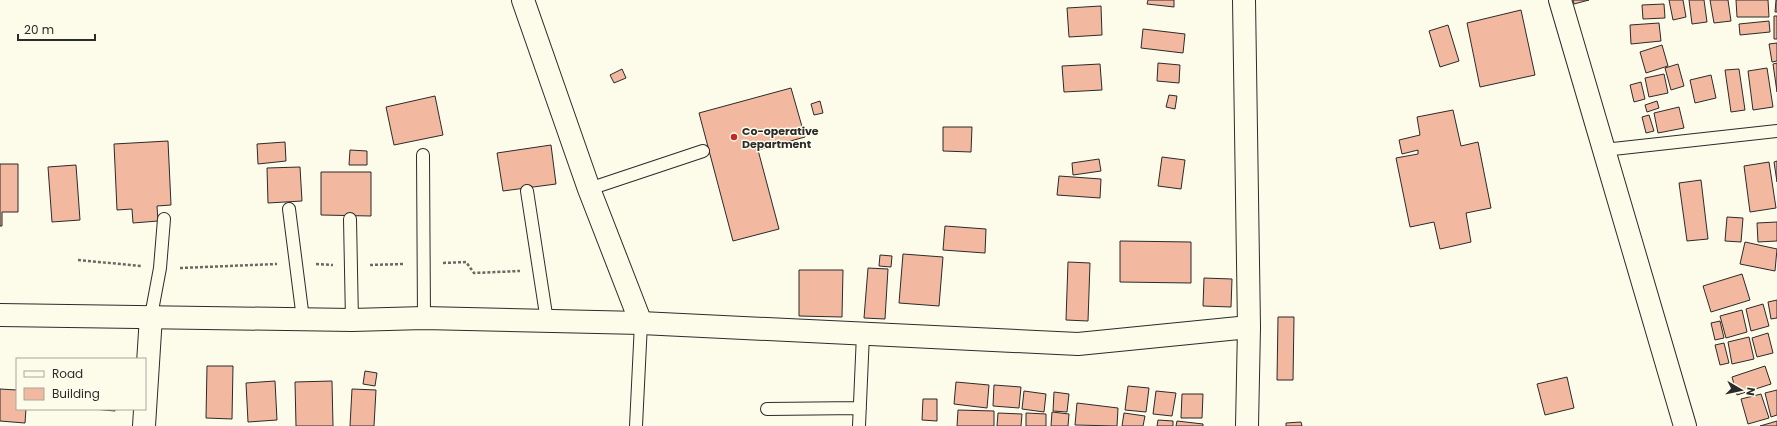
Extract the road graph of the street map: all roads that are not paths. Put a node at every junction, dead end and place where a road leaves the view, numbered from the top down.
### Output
1 (523, 0) edge
2 (1244, 0) edge
3 (1560, 0) edge
4 (1777, 131) edge
5 (1604, 150) junction
6 (703, 151) dead end
7 (423, 155) dead end
8 (589, 189) junction
9 (528, 191) dead end
10 (288, 209) dead end
11 (164, 219) dead end
12 (350, 219) dead end
13 (0, 315) edge
14 (151, 316) junction
15 (424, 318) junction
16 (303, 319) junction
17 (352, 320) junction
18 (547, 321) junction
19 (641, 323) junction
20 (1248, 327) junction
21 (863, 334) junction
22 (146, 395) edge
23 (860, 408) junction
24 (767, 409) dead end
25 (145, 410) edge
26 (144, 426) edge
27 (636, 426) edge
28 (859, 426) edge
29 (1247, 426) edge
30 (1685, 426) edge

1 - 8 street
2 - 20 street
3 - 5 street
4 - 5 lane
5 - 30 street
6 - 8 lane
7 - 15 lane
8 - 19 street
9 - 18 lane
10 - 16 lane
11 - 14 lane
12 - 17 lane
13 - 14 street
14 - 16 street
14 - 22 street
15 - 17 street
15 - 18 street
16 - 17 street
18 - 19 street
19 - 21 street
19 - 27 lane
20 - 21 street
20 - 29 street
21 - 23 lane
23 - 24 lane
23 - 28 lane
25 - 26 street

